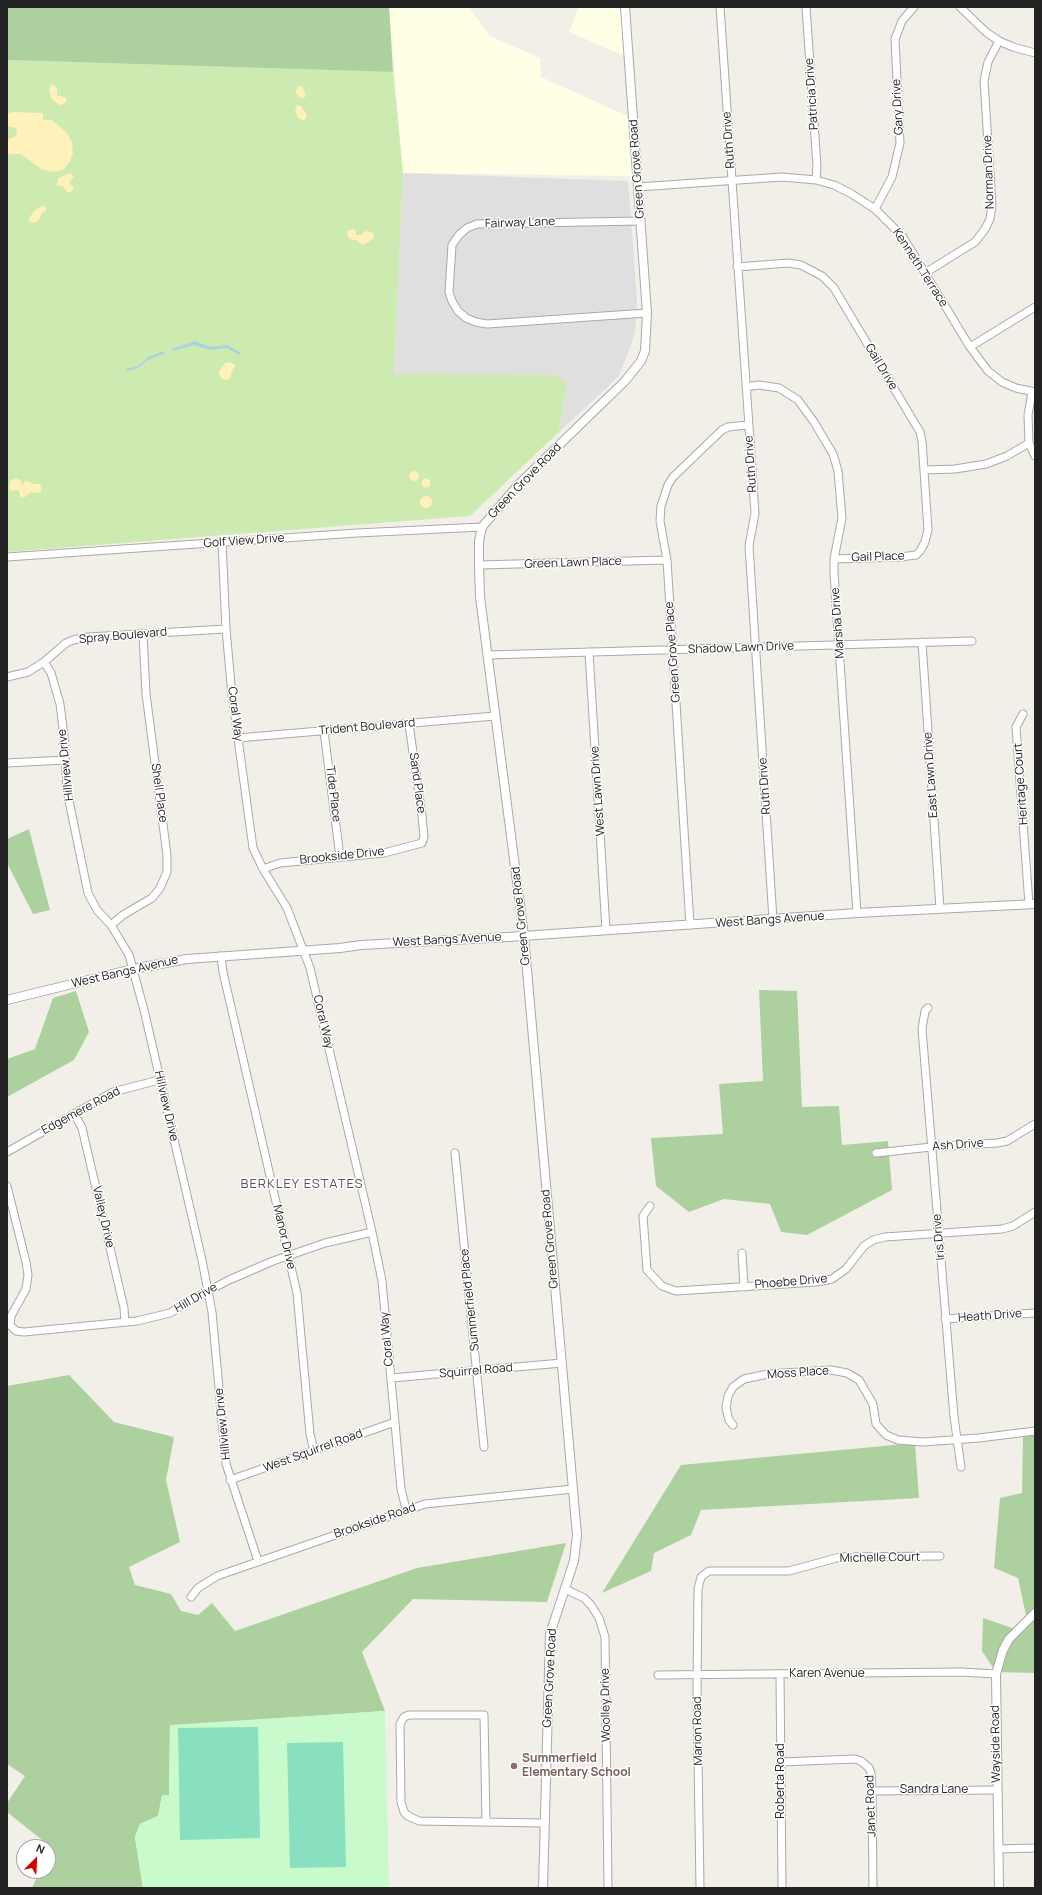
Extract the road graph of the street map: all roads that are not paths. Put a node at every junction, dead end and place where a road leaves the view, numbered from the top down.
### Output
1 (625, 7) edge
2 (720, 7) edge
3 (806, 7) edge
4 (914, 7) edge
5 (960, 7) edge
6 (999, 40) junction
7 (1035, 53) edge
8 (732, 180) junction
9 (816, 180) junction
10 (638, 187) junction
11 (875, 209) junction
12 (641, 220) junction
13 (737, 266) junction
14 (924, 273) junction
15 (1035, 307) edge
16 (647, 313) junction
17 (970, 347) junction
18 (746, 387) junction
19 (1034, 392) edge
20 (748, 426) junction
21 (1029, 443) junction
22 (1035, 456) edge
23 (924, 470) junction
24 (482, 527) junction
25 (222, 542) junction
26 (920, 551) joint
27 (7, 557) edge
28 (834, 559) junction
29 (667, 560) junction
30 (479, 566) junction
31 (226, 628) junction
32 (143, 634) junction
33 (972, 641) dead end
34 (922, 642) junction
35 (839, 645) junction
36 (756, 647) junction
37 (672, 650) junction
38 (589, 652) junction
39 (488, 655) junction
40 (44, 662) junction
41 (7, 677) edge
42 (1023, 714) dead end
43 (495, 716) junction
44 (409, 724) junction
45 (324, 731) junction
46 (238, 738) junction
47 (65, 760) junction
48 (7, 763) edge
49 (422, 843) joint
50 (340, 857) junction
51 (263, 870) junction
52 (1032, 904) edge
53 (940, 909) junction
54 (857, 913) junction
55 (773, 920) junction
56 (111, 925) junction
57 (690, 925) junction
58 (606, 930) junction
59 (524, 936) junction
60 (304, 951) junction
61 (221, 956) junction
62 (133, 969) junction
63 (7, 1000) edge
64 (928, 1008) dead end
65 (159, 1080) junction
66 (75, 1114) junction
67 (1035, 1124) edge
68 (931, 1147) junction
69 (7, 1152) edge
70 (455, 1153) dead end
71 (876, 1153) dead end
72 (7, 1186) edge
73 (650, 1206) dead end
74 (1035, 1212) edge
75 (372, 1232) junction
76 (939, 1233) junction
77 (742, 1252) dead end
78 (289, 1255) junction
79 (744, 1287) junction
80 (208, 1291) junction
81 (1035, 1313) edge
82 (945, 1319) junction
83 (126, 1322) junction
84 (562, 1363) junction
85 (477, 1371) junction
86 (391, 1378) junction
87 (395, 1422) junction
88 (733, 1425) dead end
89 (1035, 1431) edge
90 (957, 1440) junction
91 (484, 1447) dead end
92 (314, 1451) junction
93 (961, 1467) dead end
94 (230, 1480) junction
95 (573, 1489) junction
96 (406, 1510) junction
97 (940, 1556) dead end
98 (258, 1561) junction
99 (703, 1575) joint
100 (565, 1589) junction
101 (191, 1597) dead end
102 (1035, 1613) edge
103 (658, 1674) dead end
104 (698, 1674) junction
105 (780, 1674) junction
106 (996, 1674) junction
107 (781, 1762) junction
108 (996, 1790) junction
109 (872, 1792) junction
110 (486, 1822) junction
111 (545, 1823) junction
112 (1035, 1848) edge
113 (998, 1849) junction
114 (544, 1888) edge
115 (608, 1888) edge
116 (700, 1888) edge
117 (782, 1888) edge
118 (873, 1888) edge
119 (999, 1888) edge

1 - 10 street, Green Grove Road
2 - 8 street, Ruth Drive
3 - 9 street, Patricia Drive
4 - 11 street, Gary Drive
5 - 6 street
6 - 7 street
6 - 14 street, Norman Drive
8 - 9 street, Kenneth Terrace
8 - 10 street, Kenneth Terrace
8 - 13 street, Ruth Drive
9 - 11 street, Kenneth Terrace
10 - 12 street, Green Grove Road
11 - 14 street, Kenneth Terrace
12 - 16 street, Green Grove Road
12 - 16 street, Fairway Lane
13 - 18 street, Ruth Drive
13 - 23 street, Gail Drive
14 - 17 street, Kenneth Terrace
15 - 17 street
16 - 24 street, Green Grove Road
17 - 19 street, Kenneth Terrace
18 - 20 street, Ruth Drive
18 - 28 street, Marsha Drive
19 - 21 street
20 - 29 street, Green Grove Place
20 - 36 street, Ruth Drive
21 - 22 street
21 - 23 street
23 - 26 street, Gail Drive
24 - 25 street, Golf View Drive
24 - 30 street, Green Grove Road
25 - 27 street, Golf View Drive
25 - 31 street, Coral Way
26 - 28 street, Gail Place
28 - 35 street, Marsha Drive
29 - 30 street, Green Lawn Place
29 - 37 street, Green Grove Place
30 - 39 street, Green Grove Road
31 - 32 street, Spray Boulevard
31 - 46 street, Coral Way
32 - 40 street, Spray Boulevard
32 - 56 street, Shell Place
33 - 34 street, Shadow Lawn Drive
34 - 35 street, Shadow Lawn Drive
34 - 53 street, East Lawn Drive
35 - 36 street, Shadow Lawn Drive
35 - 54 street, Marsha Drive
36 - 37 street, Shadow Lawn Drive
36 - 55 street, Ruth Drive
37 - 38 street, Shadow Lawn Drive
37 - 57 street, Green Grove Place
38 - 39 street, Shadow Lawn Drive
38 - 58 street, West Lawn Drive
39 - 43 street, Green Grove Road
40 - 41 street, Spray Boulevard
40 - 47 street, Hillview Drive
42 - 52 street, Heritage Court
43 - 44 street, Trident Boulevard
43 - 59 street, Green Grove Road
44 - 45 street, Trident Boulevard
44 - 49 street, Sand Place
45 - 46 street, Trident Boulevard
45 - 50 street, Tide Place
46 - 51 street, Coral Way
47 - 48 street
47 - 56 street, Hillview Drive
49 - 50 street, Brookside Drive
50 - 51 street, Brookside Drive
51 - 60 street, Coral Way
52 - 53 street, West Bangs Avenue
53 - 54 street, West Bangs Avenue
54 - 55 street, West Bangs Avenue
55 - 57 street, West Bangs Avenue
56 - 62 street, Hillview Drive
57 - 58 street, West Bangs Avenue
58 - 59 street, West Bangs Avenue
59 - 60 street, West Bangs Avenue
59 - 84 street, Green Grove Road
60 - 61 street, West Bangs Avenue
60 - 75 street, Coral Way
61 - 62 street, West Bangs Avenue
61 - 78 street, Manor Drive
62 - 63 street, West Bangs Avenue
62 - 65 street, Hillview Drive
64 - 68 street, Iris Drive
65 - 66 street, Edgemere Road
65 - 80 street, Hillview Drive
66 - 69 street, Edgemere Road
66 - 83 street, Valley Drive
67 - 68 street, Ash Drive
68 - 71 street, Ash Drive
68 - 76 street, Iris Drive
70 - 85 street, Summerfield Place
72 - 83 street, Hill Drive
73 - 79 street, Phoebe Drive
74 - 76 street, Phoebe Drive
75 - 78 street, Hill Drive
75 - 86 street, Coral Way
76 - 79 street, Phoebe Drive
76 - 82 street, Iris Drive
77 - 79 street
78 - 80 street, Hill Drive
78 - 92 street, Manor Drive
80 - 83 street, Hill Drive
80 - 94 street, Hillview Drive
81 - 82 street, Heath Drive
82 - 90 street, Iris Drive
84 - 85 street, Squirrel Road
84 - 95 street, Green Grove Road
85 - 86 street, Squirrel Road
85 - 91 street, Summerfield Place
86 - 87 street, Coral Way
87 - 92 street, West Squirrel Road
87 - 96 street, Coral Way
88 - 90 street, Moss Place
89 - 90 street, Moss Place
90 - 93 street, Iris Drive
92 - 94 street, West Squirrel Road
94 - 98 street, Hillview Drive
95 - 96 street, Brookside Road
95 - 100 street, Green Grove Road
96 - 98 street, Brookside Road
97 - 99 street, Michelle Court
98 - 101 street, Brookside Road
99 - 104 street, Marion Road
100 - 111 street, Green Grove Road
100 - 115 street, Woolley Drive
102 - 106 street, Wayside Road
103 - 104 street, Karen Avenue
104 - 105 street, Karen Avenue
104 - 116 street, Marion Road
105 - 106 street, Karen Avenue
105 - 107 street, Roberta Road
106 - 108 street, Wayside Road
107 - 109 street, Janet Road
107 - 117 street, Roberta Road
108 - 109 street, Sandra Lane
108 - 113 street, Wayside Road
109 - 118 street, Janet Road
110 - 110 street
110 - 111 street
111 - 114 street, Green Grove Road
112 - 113 street
113 - 119 street, Wayside Road

